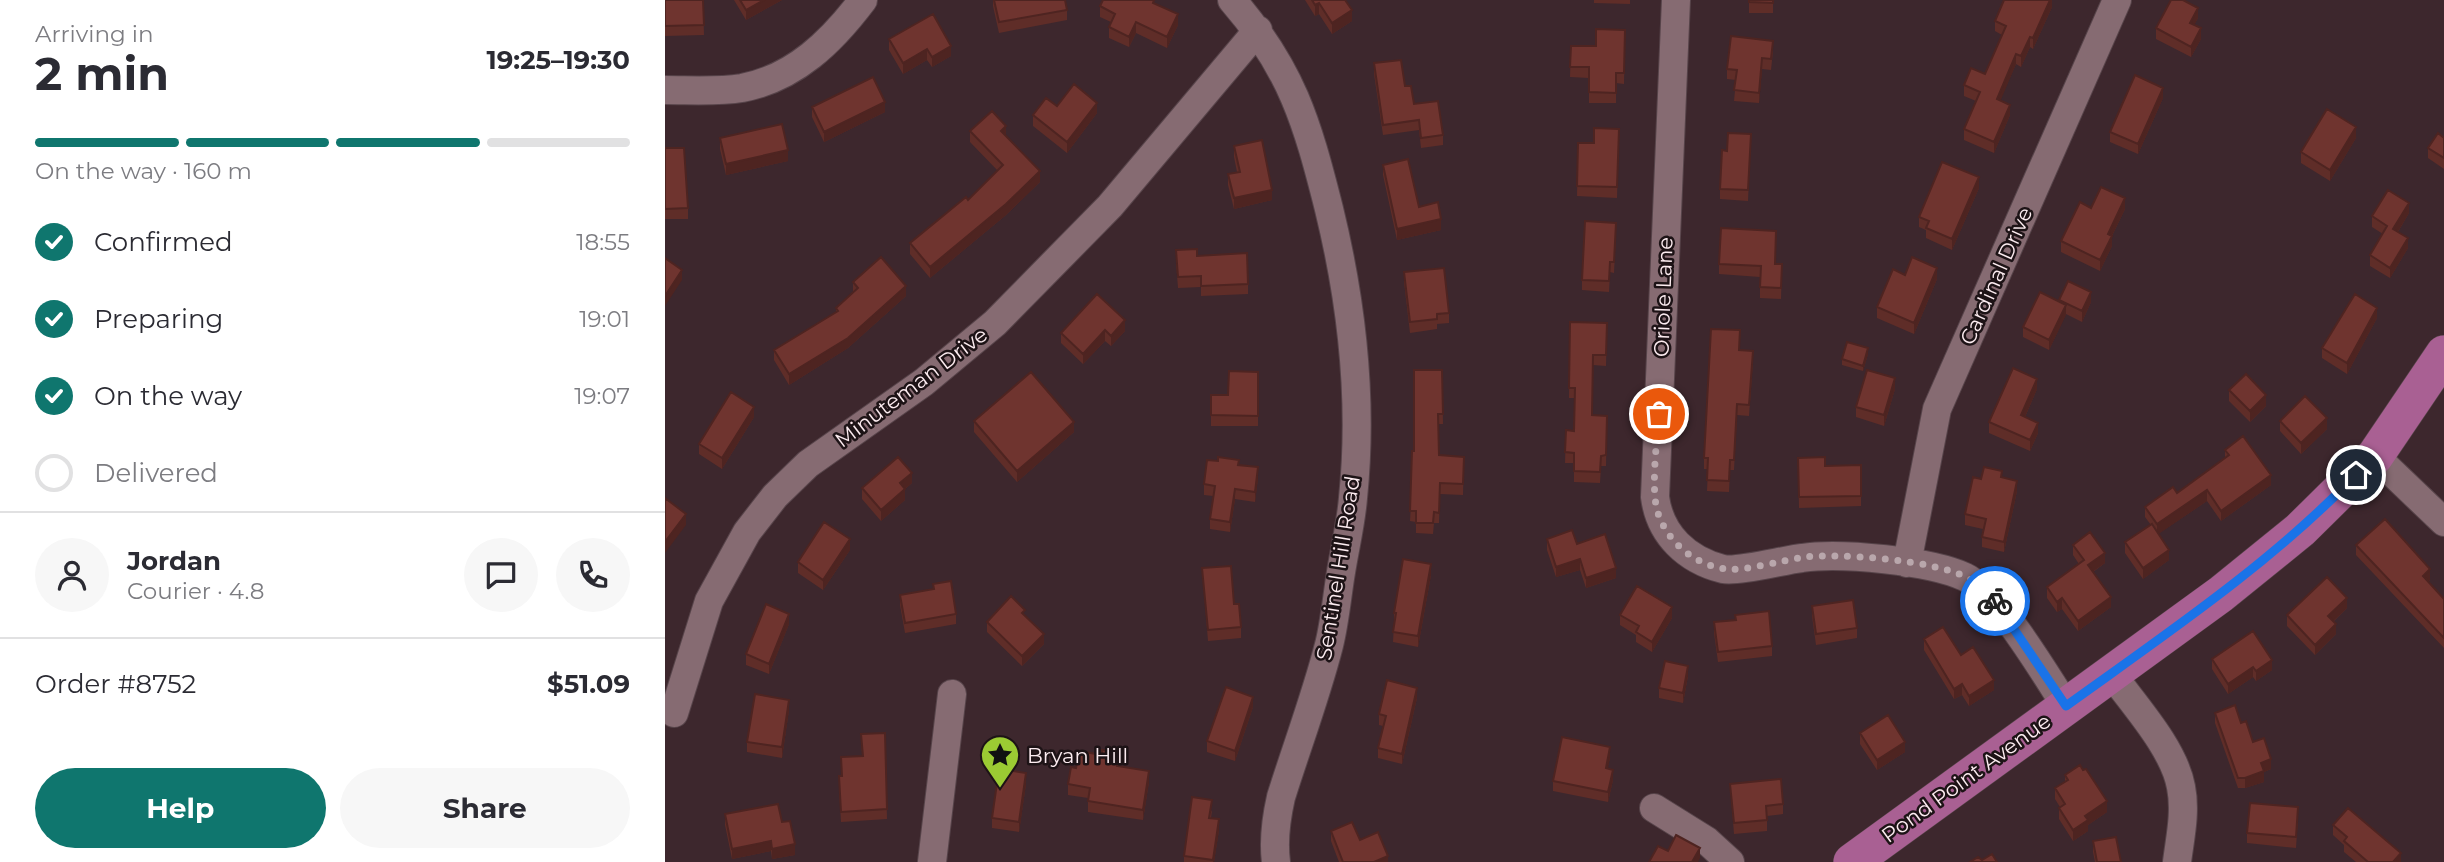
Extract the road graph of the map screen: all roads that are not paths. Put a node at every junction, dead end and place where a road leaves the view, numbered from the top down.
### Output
1 (863, 0) edge
2 (1232, 0) edge
3 (1676, 0) edge
4 (2117, 0) edge
5 (1258, 30) junction
6 (665, 90) edge
7 (2444, 354) edge
8 (2375, 456) junction
9 (2444, 522) edge
10 (1907, 563) junction
11 (2111, 673) junction
12 (951, 694) dead end
13 (2066, 706) junction
14 (674, 713) dead end
15 (1654, 808) dead end
16 (932, 862) edge
17 (1276, 862) edge
18 (1730, 862) edge
19 (1852, 862) edge
20 (2177, 862) edge

1 - 6 street
2 - 5 street, Sentinel Hill Road
3 - 10 street, Oriole Lane
4 - 10 street, Cardinal Drive
5 - 14 street, Minuteman Drive
5 - 17 street, Sentinel Hill Road
7 - 8 main road, Pond Point Avenue
8 - 9 street
8 - 11 main road, Pond Point Avenue
10 - 13 street, Oriole Lane
11 - 13 main road, Pond Point Avenue
11 - 20 street
12 - 16 street
13 - 19 main road, Pond Point Avenue
15 - 18 street

